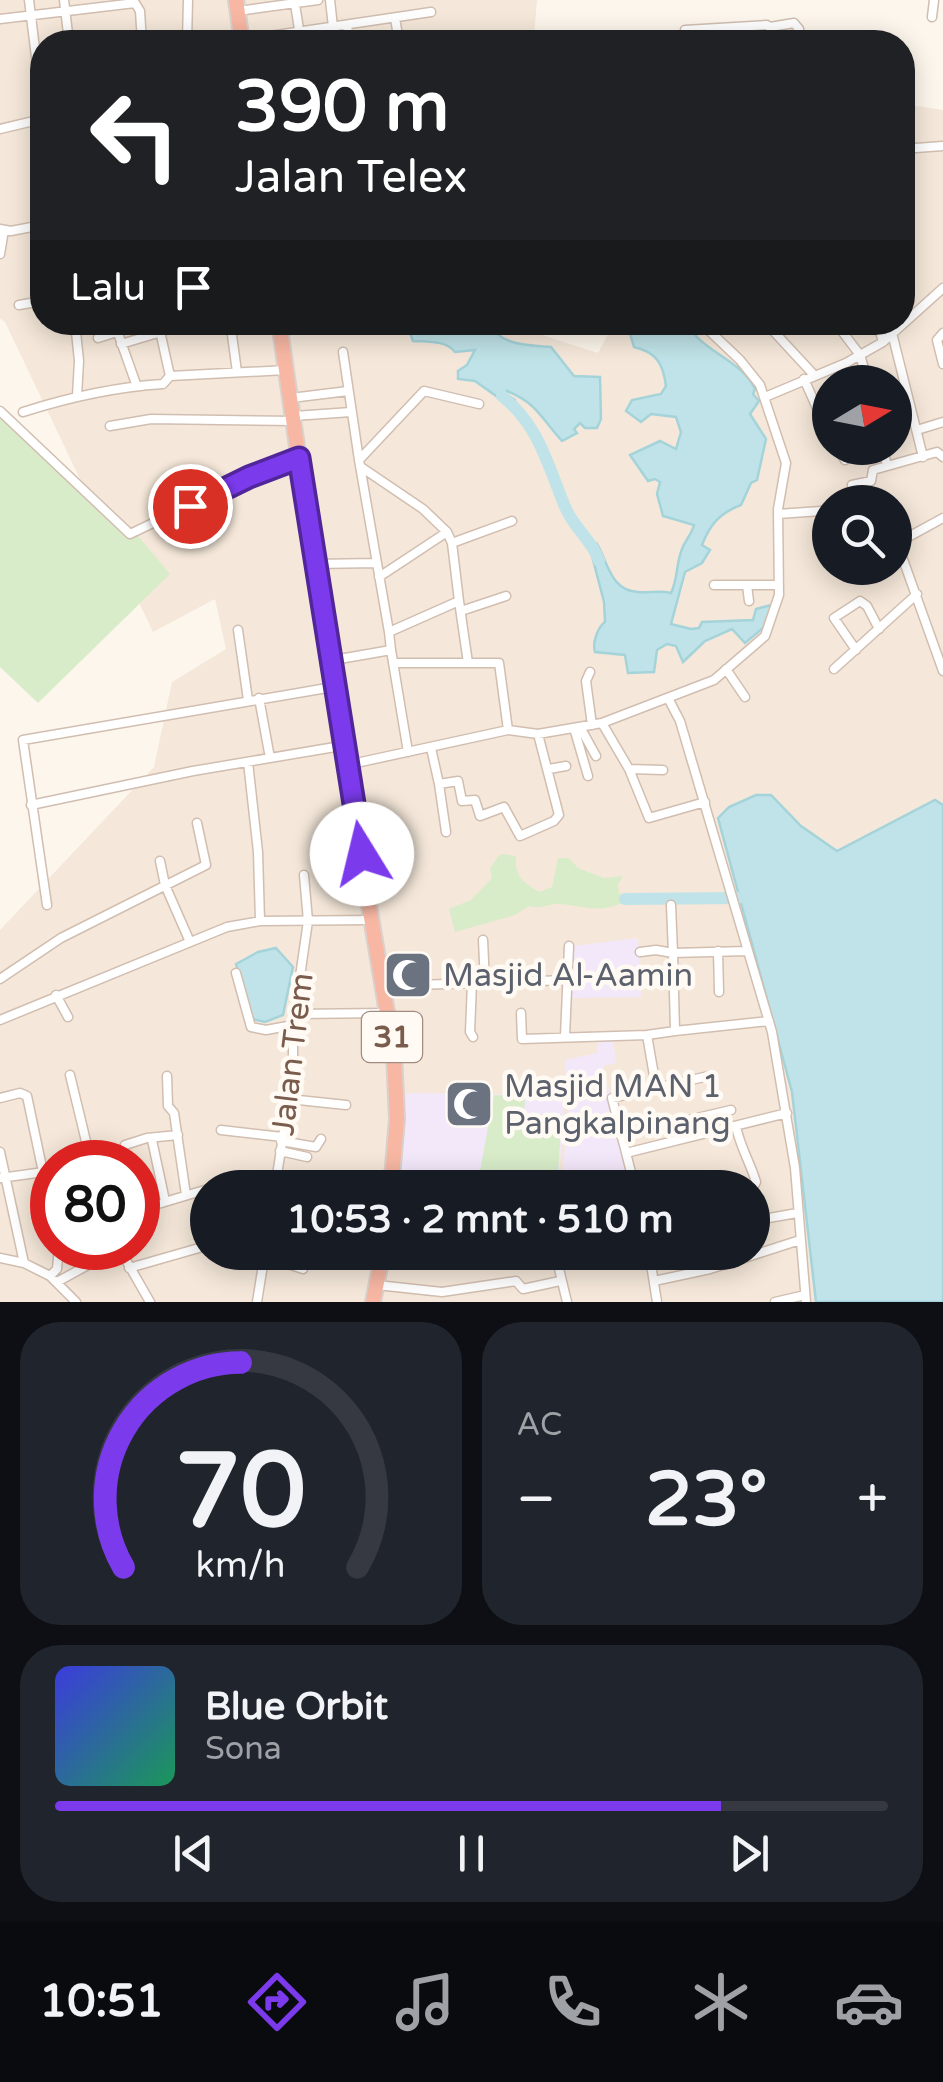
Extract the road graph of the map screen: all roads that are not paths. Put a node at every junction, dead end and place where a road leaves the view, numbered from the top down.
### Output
1 (29, 0) edge
2 (64, 0) edge
3 (188, 0) edge
4 (318, 0) edge
5 (330, 0) edge
6 (934, 0) edge
7 (290, 3) edge
8 (237, 5) edge
9 (431, 12) dead end
10 (66, 14) junction
11 (932, 17) dead end
12 (29, 18) junction
13 (395, 18) junction
14 (0, 19) edge
15 (347, 25) junction
16 (333, 27) junction
17 (770, 27) junction
18 (31, 30) edge
19 (68, 30) edge
20 (141, 30) edge
21 (187, 30) edge
22 (240, 30) edge
23 (298, 30) edge
24 (323, 30) edge
25 (348, 30) edge
26 (397, 30) edge
27 (685, 30) dead end
28 (771, 30) edge
29 (799, 30) edge
30 (30, 122) edge
31 (0, 129) edge
32 (943, 146) edge
33 (915, 148) edge
34 (30, 226) edge
35 (2, 230) edge
36 (0, 254) edge
37 (943, 288) edge
38 (30, 303) edge
39 (19, 305) dead end
40 (915, 313) edge
41 (943, 333) edge
42 (76, 335) edge
43 (103, 335) edge
44 (118, 335) edge
45 (142, 335) edge
46 (162, 335) edge
47 (232, 335) edge
48 (281, 335) edge
49 (714, 335) edge
50 (778, 335) edge
51 (845, 335) edge
52 (881, 335) edge
53 (890, 335) edge
54 (893, 335) edge
55 (98, 338) dead end
56 (883, 342) junction
57 (121, 344) junction
58 (343, 352) dead end
59 (860, 355) junction
60 (943, 364) edge
61 (837, 365) edge
62 (863, 365) edge
63 (286, 370) junction
64 (237, 372) junction
65 (812, 373) edge
66 (170, 376) junction
67 (812, 376) edge
68 (804, 380) junction
69 (136, 384) junction
70 (348, 391) junction
71 (77, 396) junction
72 (765, 397) junction
73 (291, 398) junction
74 (812, 398) edge
75 (479, 404) dead end
76 (0, 411) edge
77 (23, 412) dead end
78 (352, 412) junction
79 (294, 418) junction
80 (943, 422) edge
81 (110, 426) dead end
82 (917, 430) junction
83 (923, 457) junction
84 (943, 457) edge
85 (299, 458) junction
86 (360, 464) junction
87 (887, 466) joint
88 (852, 485) dead end
89 (812, 511) edge
90 (778, 514) junction
91 (943, 518) edge
92 (512, 521) dead end
93 (447, 532) junction
94 (912, 533) edge
95 (452, 543) junction
96 (376, 563) junction
97 (314, 564) junction
98 (378, 578) junction
99 (912, 580) edge
100 (779, 584) junction
101 (714, 585) dead end
102 (747, 585) junction
103 (917, 594) junction
104 (506, 596) dead end
105 (749, 601) dead end
106 (460, 606) junction
107 (879, 629) junction
108 (238, 630) dead end
109 (389, 632) junction
110 (391, 650) junction
111 (856, 650) junction
112 (328, 661) junction
113 (394, 663) junction
114 (468, 663) junction
115 (834, 669) dead end
116 (726, 670) junction
117 (943, 670) edge
118 (590, 672) dead end
119 (333, 687) junction
120 (259, 698) junction
121 (668, 698) junction
122 (744, 698) dead end
123 (248, 700) junction
124 (602, 723) junction
125 (592, 726) junction
126 (576, 728) junction
127 (508, 730) junction
128 (538, 734) junction
129 (344, 746) junction
130 (430, 748) junction
131 (408, 752) junction
132 (596, 756) dead end
133 (270, 758) junction
134 (248, 762) junction
135 (347, 765) junction
136 (566, 766) dead end
137 (549, 769) junction
138 (629, 769) junction
139 (663, 770) dead end
140 (588, 776) dead end
141 (439, 784) junction
142 (705, 802) junction
143 (31, 805) junction
144 (197, 823) dead end
145 (446, 832) dead end
146 (160, 861) dead end
147 (304, 875) dead end
148 (165, 885) junction
149 (48, 905) dead end
150 (670, 905) dead end
151 (308, 920) junction
152 (372, 920) junction
153 (260, 921) junction
154 (483, 940) dead end
155 (190, 942) junction
156 (569, 946) dead end
157 (718, 951) junction
158 (747, 951) junction
159 (640, 952) dead end
160 (673, 954) junction
161 (236, 974) dead end
162 (0, 978) edge
163 (568, 980) junction
164 (485, 982) junction
165 (472, 983) junction
166 (383, 986) junction
167 (718, 992) dead end
168 (56, 995) junction
169 (521, 1012) dead end
170 (387, 1013) junction
171 (295, 1014) junction
172 (68, 1018) dead end
173 (0, 1020) edge
174 (769, 1021) junction
175 (293, 1024) junction
176 (676, 1031) junction
177 (647, 1035) junction
178 (565, 1036) junction
179 (473, 1037) dead end
180 (70, 1075) dead end
181 (714, 1075) dead end
182 (167, 1076) dead end
183 (656, 1087) junction
184 (0, 1098) edge
185 (289, 1099) junction
186 (346, 1104) dead end
187 (730, 1110) dead end
188 (787, 1112) junction
189 (736, 1126) junction
190 (221, 1130) dead end
191 (178, 1135) junction
192 (621, 1136) junction
193 (321, 1139) dead end
194 (37, 1140) edge
195 (86, 1140) edge
196 (141, 1140) edge
197 (152, 1140) joint
198 (281, 1143) junction
199 (0, 1152) edge
200 (626, 1153) junction
201 (307, 1157) dead end
202 (277, 1170) edge
203 (392, 1170) edge
204 (630, 1170) edge
205 (752, 1170) edge
206 (30, 1174) edge
207 (4, 1177) edge
208 (160, 1178) edge
209 (190, 1194) edge
210 (186, 1195) junction
211 (165, 1201) junction
212 (160, 1203) edge
213 (797, 1213) junction
214 (770, 1218) edge
215 (800, 1240) junction
216 (190, 1251) edge
217 (0, 1258) edge
218 (160, 1259) edge
219 (24, 1263) junction
220 (57, 1270) edge
221 (72, 1270) edge
222 (130, 1270) edge
223 (262, 1270) edge
224 (380, 1270) edge
225 (558, 1270) edge
226 (652, 1270) edge
227 (53, 1279) junction
228 (560, 1281) junction
229 (654, 1281) junction
230 (377, 1285) junction
231 (462, 1291) junction
232 (805, 1298) edge
233 (73, 1299) edge
234 (60, 1302) edge
235 (150, 1302) edge
236 (257, 1302) edge
237 (373, 1302) edge
238 (465, 1302) edge
239 (567, 1302) edge
240 (657, 1302) edge
241 (775, 1302) edge

1 - 12 street
2 - 10 street
3 - 21 street
4 - 7 street
5 - 16 street
6 - 11 street
7 - 8 street
7 - 23 street
8 - 22 highway
9 - 13 street
10 - 12 street
10 - 19 street
10 - 20 street
12 - 14 street
12 - 18 street
13 - 15 street
13 - 26 street
15 - 16 street
15 - 25 street
16 - 24 street
17 - 27 street
17 - 28 street
17 - 29 street
30 - 31 street
32 - 33 street
34 - 35 street
35 - 36 street
37 - 40 street
38 - 39 street
41 - 60 street
42 - 71 street
43 - 55 street
44 - 57 street
45 - 57 street
46 - 66 street
47 - 64 street
48 - 63 highway, 31
49 - 72 street
50 - 65 street
51 - 59 street
52 - 56 street
53 - 56 street
54 - 82 street
56 - 59 street
57 - 69 street
58 - 70 street
59 - 61 street
59 - 62 street
63 - 64 street
63 - 73 highway, 31
64 - 66 street
66 - 69 street
67 - 68 street
68 - 72 street
68 - 74 street
69 - 71 street
70 - 73 street
70 - 78 street
71 - 77 street
72 - 90 street
73 - 79 highway, 31
75 - 86 street
76 - 85 street
78 - 79 street
78 - 86 street
79 - 81 street
79 - 85 highway, 31
80 - 82 street
82 - 83 street
83 - 84 street
83 - 87 street
85 - 97 highway, 31
86 - 93 street
86 - 96 street
87 - 88 street
89 - 90 street
90 - 100 street
91 - 94 street
92 - 95 street
93 - 95 street
93 - 98 street
95 - 106 street
96 - 97 street
96 - 98 street
97 - 112 highway, 31
98 - 109 street
99 - 103 street
100 - 102 street
100 - 116 street
101 - 102 street
102 - 105 street
103 - 107 street
103 - 117 street
104 - 106 street
106 - 109 street
106 - 114 street
107 - 111 street
107 - 111 street
108 - 123 street
109 - 110 street
110 - 112 street
110 - 113 street
111 - 115 street
112 - 119 highway, 31
113 - 114 street
113 - 131 street
114 - 127 street
116 - 121 street
116 - 122 street
118 - 125 street
119 - 120 street
119 - 129 highway, 31
120 - 123 street
120 - 133 street
121 - 124 street
121 - 142 street
123 - 143 street
124 - 125 street
124 - 138 street
125 - 126 street
126 - 128 street
126 - 132 street
126 - 140 street
127 - 128 street
127 - 130 street
128 - 137 street
129 - 133 street
129 - 135 highway, 31
130 - 131 street
130 - 141 street
131 - 135 street
133 - 134 street
134 - 143 street
134 - 153 street
135 - 152 highway, 31
136 - 137 street
137 - 141 street
138 - 139 street
138 - 142 street
141 - 145 street
142 - 158 street
143 - 149 street
144 - 148 street
146 - 148 street
147 - 151 street, Jalan Trem
148 - 155 street
148 - 162 street
150 - 160 street
151 - 152 street
151 - 153 street
151 - 171 street, Jalan Trem
152 - 166 highway, 31
153 - 155 street
154 - 164 street
155 - 168 street
156 - 163 street
157 - 158 street
157 - 160 street
157 - 167 street
158 - 174 street
159 - 160 street
160 - 176 street
161 - 175 street
163 - 164 street
163 - 178 street
164 - 165 street
165 - 166 street
165 - 179 street
166 - 170 highway, 31
168 - 172 street
168 - 173 street
169 - 178 street
170 - 171 street
170 - 203 highway, 31
171 - 175 street, Jalan Trem
174 - 176 street
174 - 188 street
175 - 185 street, Jalan Trem
176 - 177 street
177 - 178 street
177 - 183 street
180 - 195 street
181 - 183 street
182 - 191 street
183 - 192 street
184 - 194 street
185 - 186 street
185 - 198 street, Jalan Trem
187 - 192 street
188 - 189 street
188 - 213 street
189 - 200 street
189 - 205 street
190 - 198 street
191 - 197 street
191 - 210 street
192 - 200 street
193 - 198 street
196 - 197 street
198 - 201 street
198 - 202 street, Jalan Trem
199 - 207 street
200 - 204 street
206 - 207 street
207 - 219 street
208 - 211 street
209 - 210 street
210 - 211 street
211 - 212 street
213 - 214 street
213 - 215 street
215 - 229 street
215 - 232 street
216 - 218 street
217 - 219 street
219 - 227 street
220 - 227 street
221 - 227 street
222 - 235 street
223 - 236 street
224 - 230 highway
225 - 228 street
226 - 229 street
227 - 233 street
228 - 231 street
228 - 239 street
229 - 240 street
230 - 231 street
230 - 237 highway
231 - 238 street
232 - 241 street
233 - 234 street

